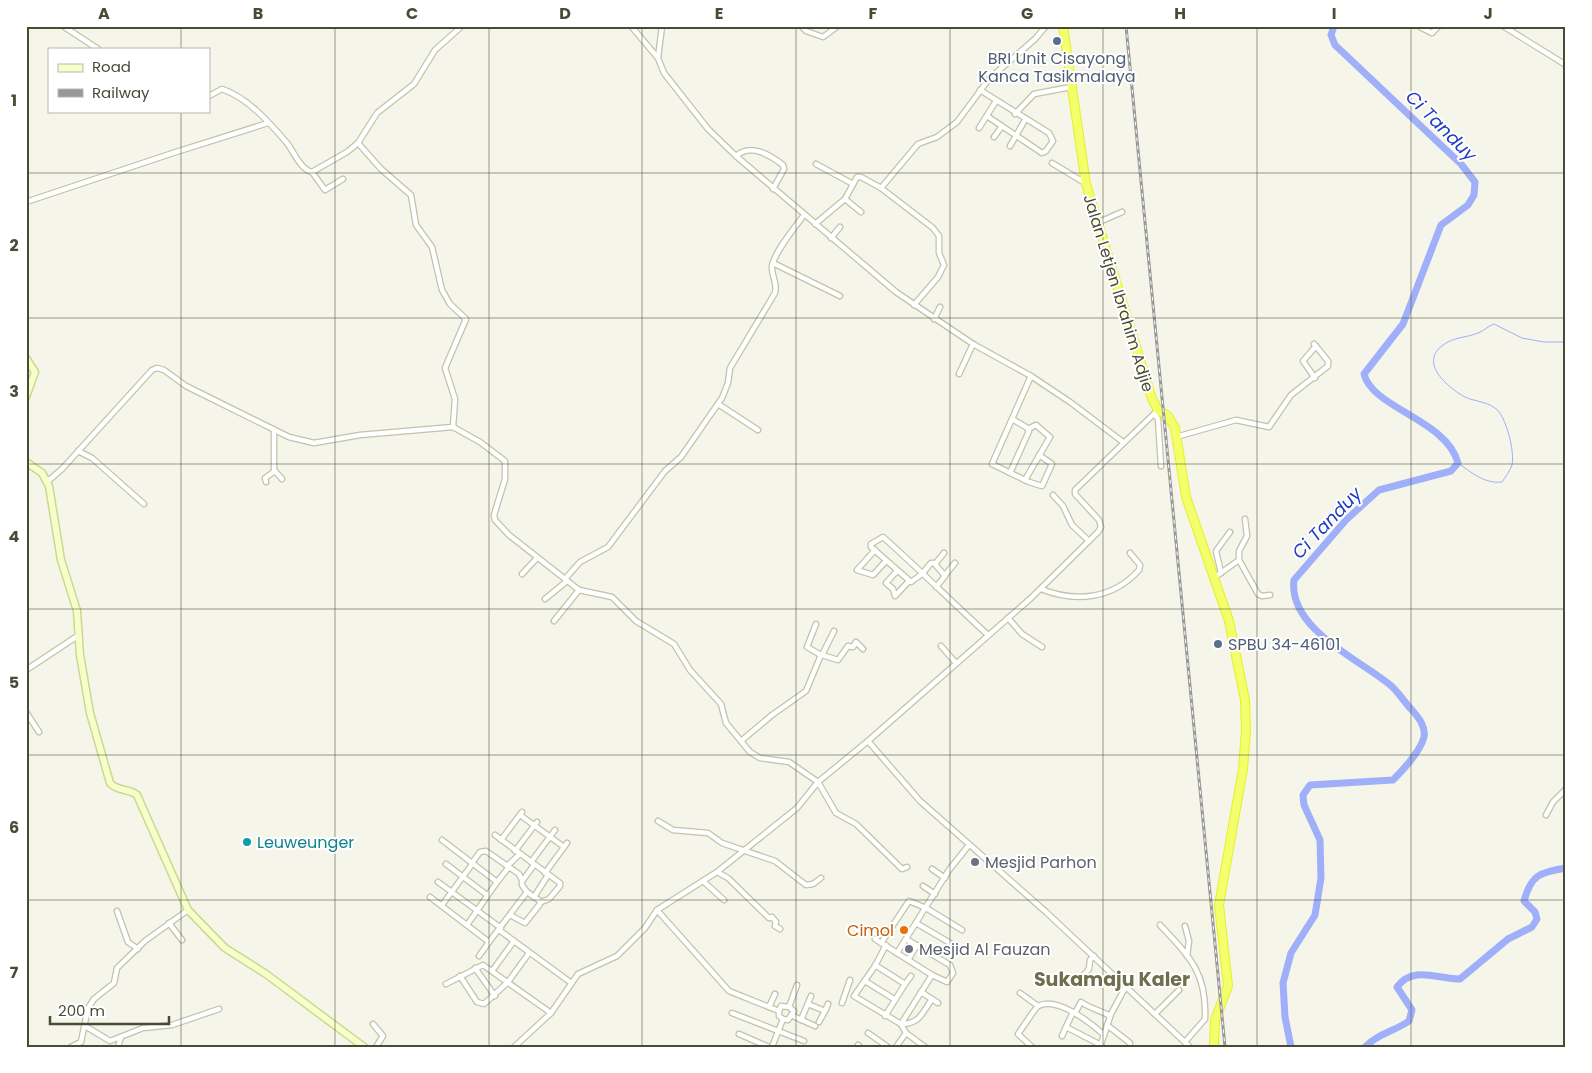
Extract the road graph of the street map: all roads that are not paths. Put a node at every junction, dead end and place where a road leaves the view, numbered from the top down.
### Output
1 (63, 26) edge
2 (462, 26) edge
3 (631, 26) edge
4 (662, 26) edge
5 (838, 26) edge
6 (1046, 26) edge
7 (1064, 26) edge
8 (1438, 26) edge
9 (1503, 26) edge
10 (805, 27) edge
11 (1420, 27) edge
12 (96, 48) edge
13 (658, 58) junction
14 (1566, 65) edge
15 (1071, 87) junction
16 (980, 90) junction
17 (210, 95) edge
18 (996, 101) junction
19 (1015, 114) junction
20 (987, 116) junction
21 (1025, 120) junction
22 (268, 124) junction
23 (1002, 126) junction
24 (979, 128) dead end
25 (1017, 136) junction
26 (994, 137) dead end
27 (358, 143) junction
28 (1010, 146) dead end
29 (736, 156) junction
30 (1052, 163) dead end
31 (816, 164) dead end
32 (312, 172) junction
33 (343, 179) dead end
34 (1086, 183) junction
35 (853, 184) junction
36 (881, 188) junction
37 (773, 189) junction
38 (845, 200) junction
39 (26, 202) edge
40 (861, 212) dead end
41 (1122, 212) dead end
42 (804, 215) junction
43 (1097, 223) junction
44 (815, 224) junction
45 (840, 227) dead end
46 (831, 238) junction
47 (773, 263) junction
48 (840, 296) dead end
49 (914, 305) junction
50 (940, 307) dead end
51 (934, 319) junction
52 (973, 344) junction
53 (26, 358) edge
54 (959, 374) dead end
55 (1031, 376) junction
56 (1315, 378) junction
57 (26, 397) edge
58 (718, 404) junction
59 (1156, 412) junction
60 (1012, 419) junction
61 (453, 427) junction
62 (1028, 429) junction
63 (758, 430) dead end
64 (274, 431) junction
65 (1176, 437) junction
66 (1123, 442) junction
67 (78, 451) junction
68 (1039, 456) junction
69 (26, 462) edge
70 (1161, 466) dead end
71 (275, 471) junction
72 (1010, 473) junction
73 (282, 479) dead end
74 (1025, 480) junction
75 (48, 481) junction
76 (266, 482) dead end
77 (1053, 494) dead end
78 (144, 504) dead end
79 (1245, 519) dead end
80 (1230, 532) dead end
81 (1089, 541) junction
82 (875, 550) junction
83 (1130, 553) dead end
84 (944, 554) dead end
85 (537, 558) junction
86 (1238, 560) junction
87 (886, 561) junction
88 (955, 563) dead end
89 (935, 564) junction
90 (897, 571) junction
91 (522, 574) dead end
92 (922, 574) junction
93 (945, 575) junction
94 (1218, 575) junction
95 (566, 580) junction
96 (909, 582) junction
97 (936, 587) junction
98 (1041, 588) junction
99 (579, 590) junction
100 (1270, 595) dead end
101 (545, 599) dead end
102 (1008, 618) junction
103 (554, 621) dead end
104 (816, 624) dead end
105 (834, 631) dead end
106 (79, 635) junction
107 (988, 635) junction
108 (941, 646) dead end
109 (1042, 647) dead end
110 (863, 649) dead end
111 (821, 654) junction
112 (956, 663) junction
113 (26, 670) edge
114 (26, 712) edge
115 (39, 732) dead end
116 (741, 741) junction
117 (868, 742) junction
118 (818, 782) junction
119 (1566, 789) edge
120 (1546, 815) dead end
121 (658, 822) dead end
122 (536, 824) junction
123 (554, 830) dead end
124 (495, 835) dead end
125 (550, 836) junction
126 (442, 840) dead end
127 (501, 840) junction
128 (969, 845) junction
129 (744, 849) junction
130 (518, 852) junction
131 (472, 863) junction
132 (532, 863) junction
133 (446, 864) dead end
134 (508, 867) junction
135 (905, 868) dead end
136 (932, 870) dead end
137 (716, 872) junction
138 (547, 874) junction
139 (463, 877) junction
140 (821, 878) dead end
141 (945, 878) junction
142 (522, 880) junction
143 (703, 881) junction
144 (438, 882) dead end
145 (497, 882) junction
146 (923, 886) dead end
147 (452, 892) junction
148 (527, 892) junction
149 (935, 894) junction
150 (487, 895) junction
151 (430, 897) dead end
152 (534, 897) junction
153 (724, 900) dead end
154 (541, 902) junction
155 (442, 905) junction
156 (926, 908) junction
157 (188, 910) junction
158 (477, 910) junction
159 (657, 910) junction
160 (117, 911) dead end
161 (510, 915) junction
162 (169, 923) junction
163 (916, 923) junction
164 (467, 924) junction
165 (1160, 925) dead end
166 (1186, 926) dead end
167 (500, 929) junction
168 (780, 929) dead end
169 (962, 930) dead end
170 (875, 939) dead end
171 (906, 939) junction
172 (182, 940) dead end
173 (514, 941) junction
174 (489, 942) junction
175 (884, 944) junction
176 (917, 945) junction
177 (957, 947) dead end
178 (138, 949) junction
179 (529, 953) junction
180 (897, 953) junction
181 (479, 956) dead end
182 (1094, 956) junction
183 (1188, 956) junction
184 (908, 960) junction
185 (876, 965) junction
186 (476, 968) junction
187 (492, 971) junction
188 (932, 975) junction
189 (460, 976) junction
190 (911, 976) dead end
191 (1080, 979) dead end
192 (850, 980) dead end
193 (865, 980) junction
194 (508, 982) junction
195 (570, 982) junction
196 (446, 984) dead end
197 (905, 984) junction
198 (797, 985) dead end
199 (1126, 986) junction
200 (1179, 990) dead end
201 (846, 991) junction
202 (921, 992) junction
203 (1020, 993) dead end
204 (775, 994) dead end
205 (495, 996) junction
206 (812, 996) dead end
207 (854, 996) junction
208 (894, 999) junction
209 (932, 999) junction
210 (842, 1003) dead end
211 (938, 1003) dead end
212 (808, 1004) junction
213 (828, 1004) dead end
214 (1038, 1006) junction
215 (769, 1007) junction
216 (789, 1007) junction
217 (219, 1009) dead end
218 (779, 1011) junction
219 (825, 1011) junction
220 (551, 1013) junction
221 (732, 1013) dead end
222 (1074, 1013) junction
223 (1155, 1014) junction
224 (793, 1016) junction
225 (885, 1016) junction
226 (1110, 1016) junction
227 (783, 1019) junction
228 (801, 1020) junction
229 (819, 1022) dead end
230 (374, 1024) dead end
231 (901, 1024) junction
232 (1107, 1025) junction
233 (85, 1026) junction
234 (815, 1026) dead end
235 (1066, 1027) junction
236 (778, 1031) junction
237 (906, 1033) junction
238 (739, 1034) dead end
239 (868, 1034) dead end
240 (1104, 1035) junction
241 (1062, 1036) dead end
242 (121, 1037) junction
243 (804, 1041) dead end
244 (1185, 1042) junction
245 (1130, 1043) dead end
246 (921, 1046) edge
247 (1101, 1046) edge
248 (71, 1047) edge
249 (118, 1047) edge
250 (364, 1047) edge
251 (376, 1047) edge
252 (514, 1047) edge
253 (770, 1047) edge
254 (888, 1047) edge
255 (896, 1047) edge
256 (1032, 1047) edge
257 (1190, 1047) edge
258 (1214, 1047) edge

1 - 12 street
2 - 27 street
3 - 13 street
4 - 13 street
5 - 10 street
6 - 16 street
7 - 15 highway, Jalan Letjen Ibrahim Adjie
8 - 11 street
9 - 14 street
13 - 29 street
15 - 19 street
15 - 34 highway, Jalan Letjen Ibrahim Adjie
16 - 18 street
16 - 36 street
17 - 22 street
18 - 19 street
18 - 20 street
19 - 21 street
20 - 23 street
20 - 24 street
21 - 25 street
21 - 25 street
22 - 32 street
22 - 39 street
23 - 25 street
23 - 26 street
25 - 28 street
27 - 32 street
27 - 61 street
29 - 37 street
29 - 37 street
30 - 34 street
31 - 35 street
32 - 33 street
34 - 43 highway, Jalan Letjen Ibrahim Adjie
35 - 36 street
35 - 38 street
36 - 49 street
37 - 42 street
38 - 40 street
38 - 44 street
41 - 43 street
42 - 44 street
42 - 47 street
43 - 59 highway, Jalan Letjen Ibrahim Adjie
44 - 46 street
45 - 46 street
46 - 49 street
47 - 48 street
47 - 58 street
49 - 51 street
50 - 51 street
51 - 52 street
52 - 54 street
52 - 55 street
53 - 57 street
55 - 60 street
55 - 66 street
56 - 56 street
56 - 65 street
58 - 63 street
58 - 95 street
59 - 65 highway, Jalan Letjen Ibrahim Adjie
59 - 66 street
59 - 70 street
60 - 62 street
60 - 72 street
61 - 64 street
61 - 85 street
62 - 68 street
62 - 72 street
64 - 67 street
64 - 71 street
65 - 94 highway, Jalan Letjen Ibrahim Adjie
66 - 81 street
67 - 75 street
67 - 78 street
68 - 74 street
68 - 74 street
69 - 75 street
71 - 73 street
71 - 76 street
72 - 74 street
75 - 106 street
77 - 81 street
79 - 86 street
80 - 94 street
81 - 98 street
82 - 87 street
82 - 87 street
82 - 92 street
83 - 98 street
84 - 89 street
85 - 91 street
85 - 95 street
86 - 94 street
86 - 100 street
87 - 90 street
88 - 93 street
89 - 92 street
89 - 93 street
90 - 96 street
90 - 96 street
92 - 96 street
92 - 97 street
93 - 97 street
94 - 258 highway, Jalan Letjen Ibrahim Adjie
95 - 99 street
95 - 101 street
97 - 107 street
98 - 102 street
99 - 103 street
99 - 116 street
102 - 107 street
102 - 109 street
104 - 111 street
105 - 111 street
106 - 113 street
106 - 157 street
107 - 112 street
108 - 112 street
110 - 111 street
111 - 116 street
112 - 117 street
114 - 115 street
116 - 118 street
117 - 118 street
117 - 128 street
118 - 129 street
118 - 135 street
119 - 120 street
121 - 129 street
122 - 125 street
122 - 127 street
122 - 130 street
123 - 125 street
124 - 127 street
125 - 132 street
125 - 138 street
126 - 131 street
127 - 130 street
128 - 141 street
128 - 182 street
129 - 137 street
129 - 140 street
130 - 132 street
130 - 134 street
131 - 134 street
131 - 139 street
131 - 145 street
132 - 138 street
132 - 142 street
133 - 139 street
134 - 142 street
134 - 145 street
136 - 141 street
137 - 143 street
137 - 168 street
138 - 152 street
138 - 154 street
139 - 147 street
139 - 150 street
141 - 149 street
142 - 148 street
143 - 153 street
143 - 159 street
144 - 147 street
145 - 150 street
146 - 149 street
147 - 155 street
147 - 158 street
148 - 152 street
148 - 161 street
149 - 156 street
150 - 158 street
151 - 155 street
152 - 154 street
154 - 161 street
155 - 164 street
156 - 163 street
156 - 169 street
156 - 175 street
157 - 162 street
157 - 250 street
158 - 164 street
158 - 167 street
159 - 195 street
159 - 215 street
160 - 178 street
161 - 167 street
162 - 172 street
162 - 178 street
163 - 171 street
163 - 177 street
164 - 174 street
165 - 183 street
166 - 183 street
167 - 173 street
167 - 174 street
170 - 175 street
171 - 176 street
171 - 180 street
173 - 179 street
173 - 187 street
174 - 181 street
175 - 180 street
175 - 185 street
176 - 184 street
176 - 188 street
178 - 233 street
179 - 194 street
179 - 195 street
180 - 184 street
182 - 191 street
182 - 199 street
183 - 244 street
184 - 188 street
185 - 193 street
185 - 197 street
186 - 187 street
186 - 189 street
186 - 205 street
187 - 194 street
188 - 202 street
189 - 196 street
189 - 205 street
190 - 197 street
192 - 201 street
193 - 207 street
193 - 208 street
194 - 205 street
194 - 220 street
195 - 220 street
197 - 208 street
198 - 216 street
199 - 223 street
199 - 226 street
200 - 223 street
201 - 207 street
201 - 210 street
202 - 209 street
202 - 231 street
203 - 214 street
204 - 215 street
206 - 212 street
207 - 225 street
208 - 225 street
209 - 211 street
209 - 231 street
212 - 219 street
212 - 228 street
213 - 219 street
214 - 222 street
214 - 256 street
215 - 218 street
216 - 218 street
216 - 224 street
217 - 242 street
218 - 227 street
219 - 229 street
220 - 252 street
221 - 236 street
222 - 226 street
222 - 235 street
222 - 240 street
223 - 244 street
224 - 227 street
224 - 228 street
225 - 231 street
226 - 232 street
227 - 236 street
228 - 234 street
230 - 251 street
231 - 237 street
232 - 240 street
232 - 245 street
233 - 242 street
233 - 248 street
235 - 241 street
235 - 247 street
236 - 243 street
236 - 253 street
237 - 246 street
237 - 255 street
238 - 253 street
239 - 254 street
240 - 247 street
242 - 249 street
244 - 257 street

